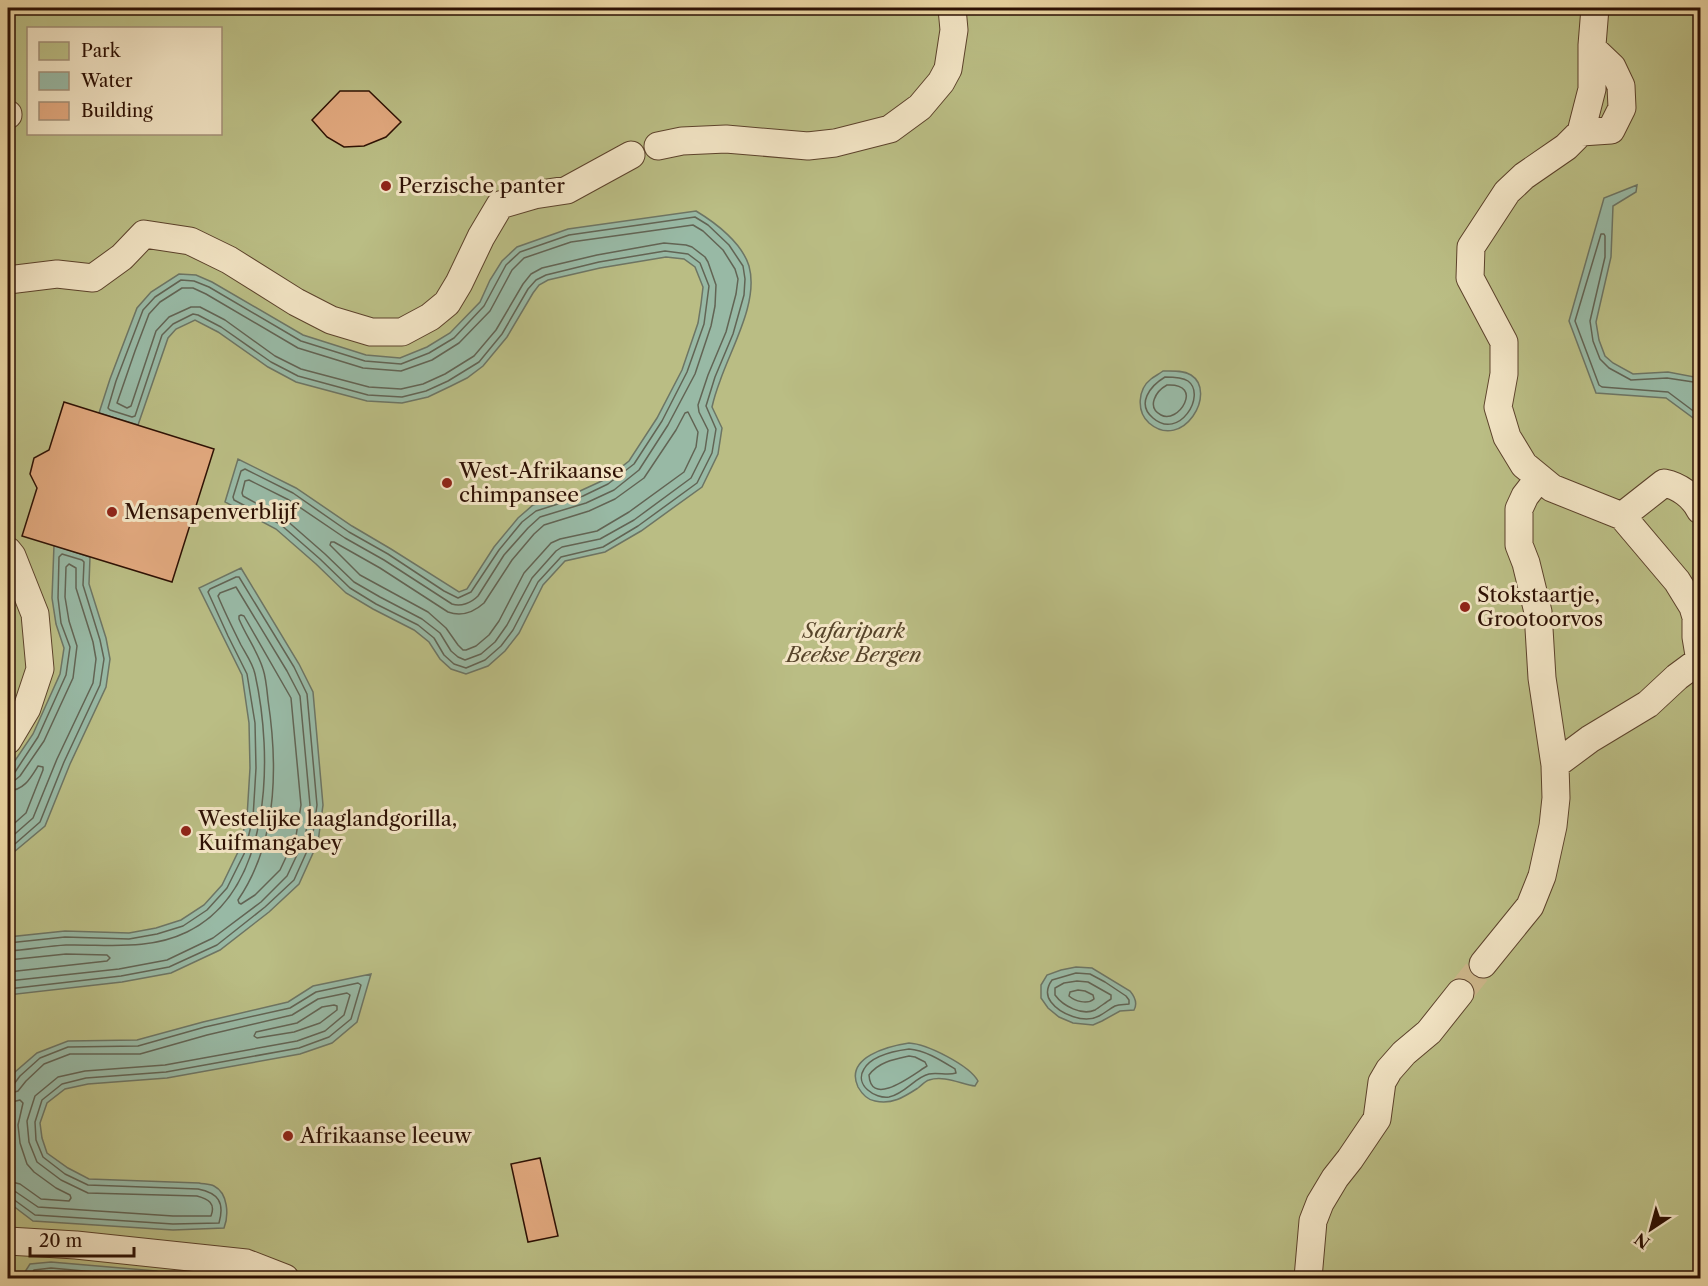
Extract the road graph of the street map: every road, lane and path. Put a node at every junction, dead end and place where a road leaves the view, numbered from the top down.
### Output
1 (952, 8) edge
2 (1595, 8) edge
3 (8, 280) edge
4 (1539, 478) junction
5 (1701, 510) edge
6 (1622, 516) junction
7 (8, 551) edge
8 (1697, 608) edge
9 (1700, 660) edge
10 (8, 740) edge
11 (1555, 765) junction
12 (1483, 964) tunnel mouth
13 (1460, 993) tunnel mouth
14 (8, 1241) edge
15 (285, 1278) edge
16 (1308, 1278) edge

1 - 3 street
2 - 4 street
4 - 6 street
4 - 11 street
5 - 6 street
6 - 8 street
7 - 10 street
8 - 9 street
9 - 11 street
11 - 12 street
13 - 16 street
14 - 15 street

